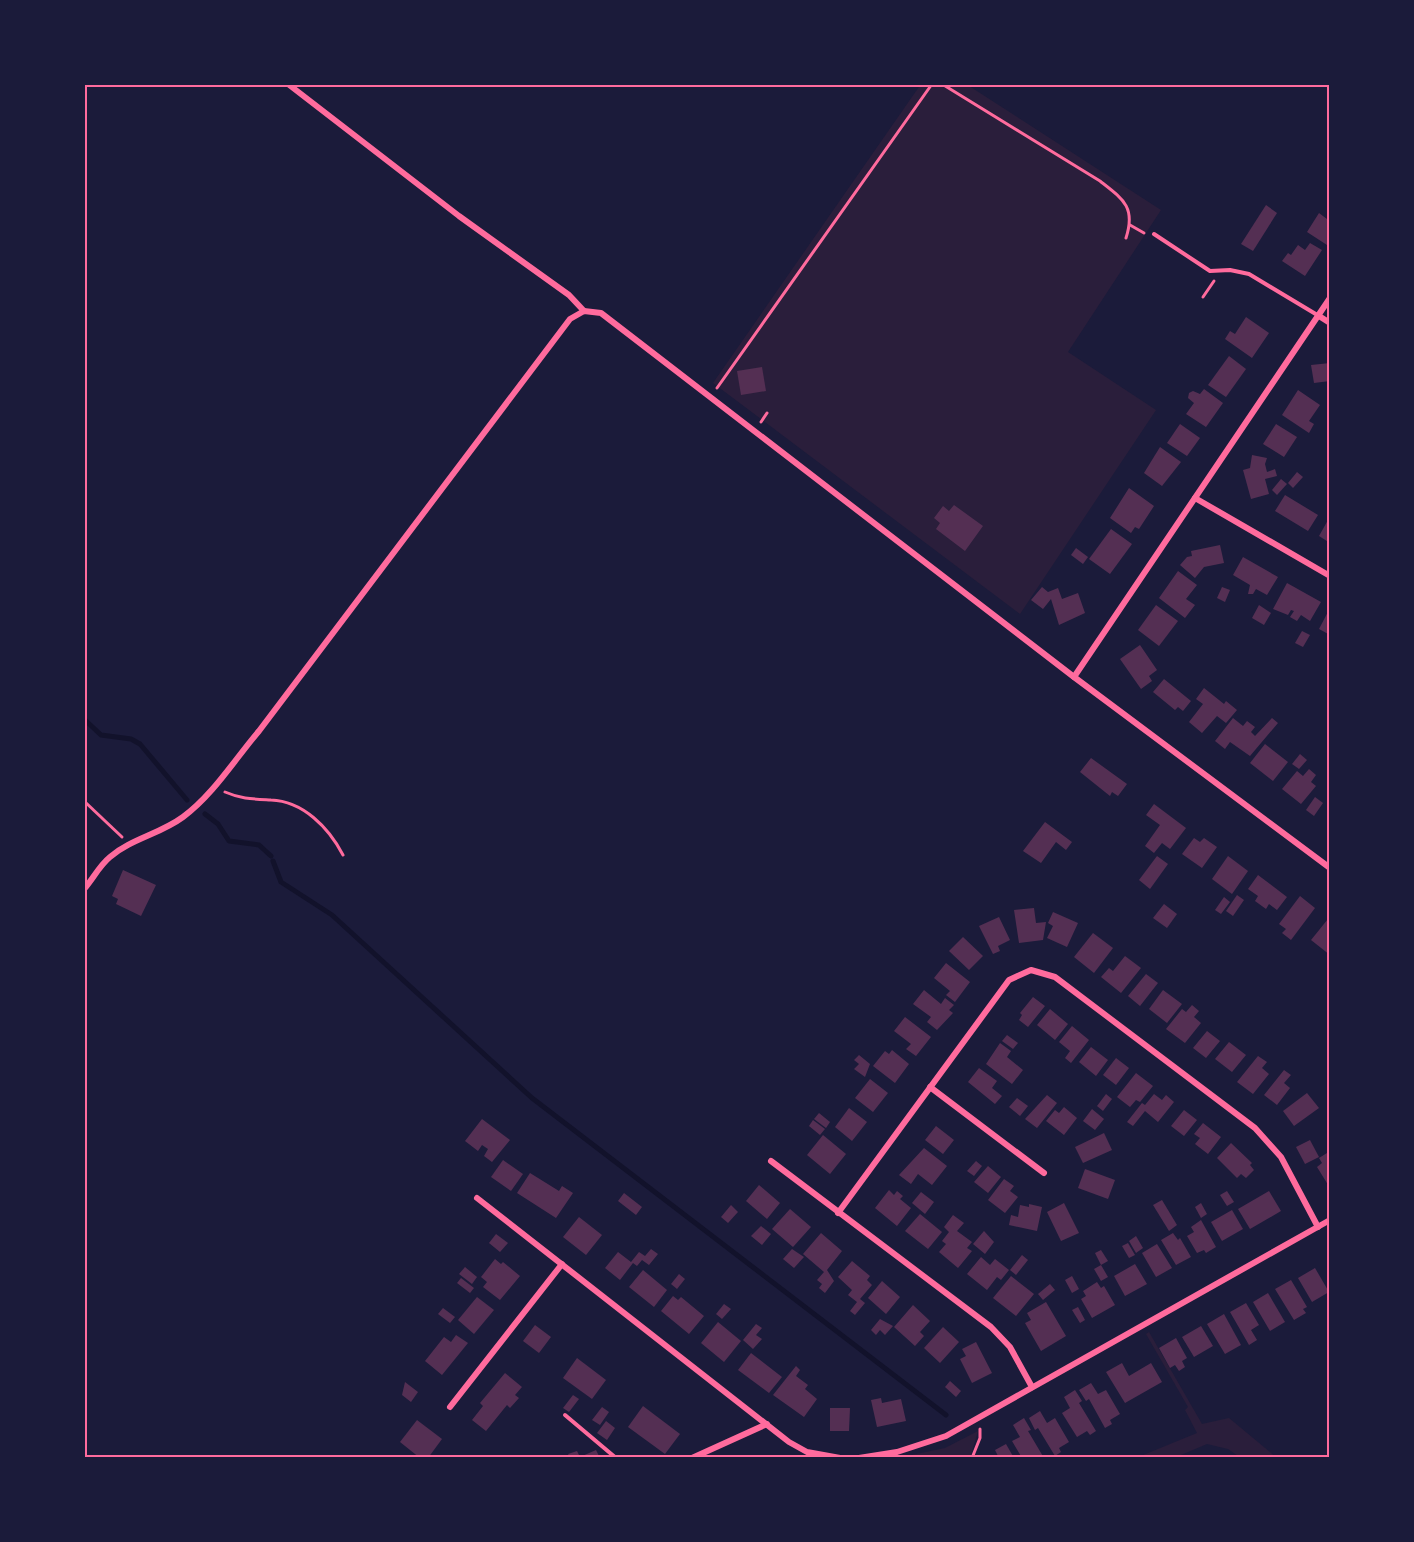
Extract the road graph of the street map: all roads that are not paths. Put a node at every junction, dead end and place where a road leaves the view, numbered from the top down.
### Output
1 (288, 84) edge
2 (1154, 234) road end
3 (1330, 298) edge
4 (584, 311) junction
5 (1319, 316) junction
6 (1330, 323) edge
7 (1196, 498) junction
8 (1330, 576) edge
9 (1074, 677) junction
10 (1330, 868) edge
11 (84, 889) edge
12 (930, 1087) junction
13 (771, 1161) dead end
14 (1044, 1173) dead end
15 (477, 1198) dead end
16 (838, 1213) junction
17 (1330, 1220) edge
18 (1318, 1227) junction
19 (562, 1263) junction
20 (1032, 1387) junction
21 (450, 1407) dead end
22 (565, 1415) dead end
23 (767, 1424) junction
24 (616, 1458) edge
25 (692, 1458) edge
26 (840, 1458) edge
27 (859, 1458) edge

1 - 4 street
2 - 5 lane
3 - 5 street
4 - 9 street
4 - 11 street
5 - 6 street
5 - 7 street
7 - 8 street
7 - 9 street
9 - 10 street
12 - 14 street
12 - 16 street
12 - 18 street
13 - 16 street
15 - 19 street
16 - 20 street
17 - 18 street
18 - 20 street
19 - 21 street
19 - 23 street
20 - 27 street
22 - 24 lane
23 - 25 street
23 - 26 street

